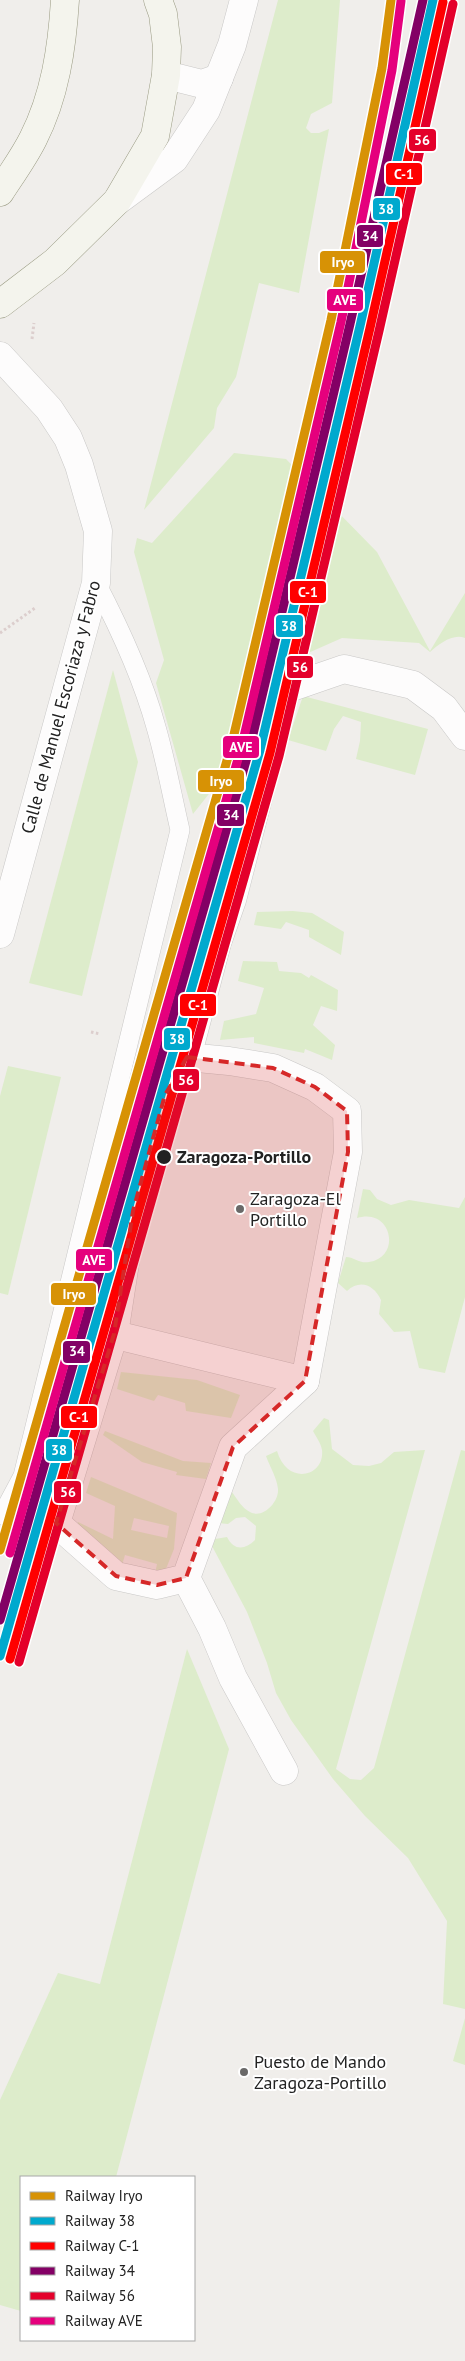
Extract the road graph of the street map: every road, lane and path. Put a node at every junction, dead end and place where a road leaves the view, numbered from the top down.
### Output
1 (65, 0) edge
2 (158, 0) edge
3 (244, 0) edge
4 (166, 75) junction
5 (219, 78) junction
6 (0, 192) edge
7 (117, 201) junction
8 (0, 304) edge
9 (0, 356) edge
10 (96, 582) junction
11 (35, 608) dead end
12 (0, 632) edge
13 (465, 736) edge
14 (0, 934) edge
15 (153, 1048) dead end
16 (187, 1057) junction
17 (84, 1327) dead end
18 (114, 1334) junction
19 (305, 1381) junction
20 (0, 1515) edge
21 (186, 1578) junction
22 (284, 1771) dead end

1 - 6 main road
2 - 4 main road
3 - 5 street
4 - 5 street
4 - 7 main road
5 - 7 street
7 - 8 main road
9 - 10 street, Calle de Manuel Escoriaza y Fabro
10 - 14 street, Calle de Manuel Escoriaza y Fabro
10 - 20 lane
11 - 12 path
13 - 16 street
15 - 16 street
16 - 18 street
16 - 19 street
17 - 18 street
18 - 19 street
18 - 21 street
19 - 21 street
21 - 22 street

